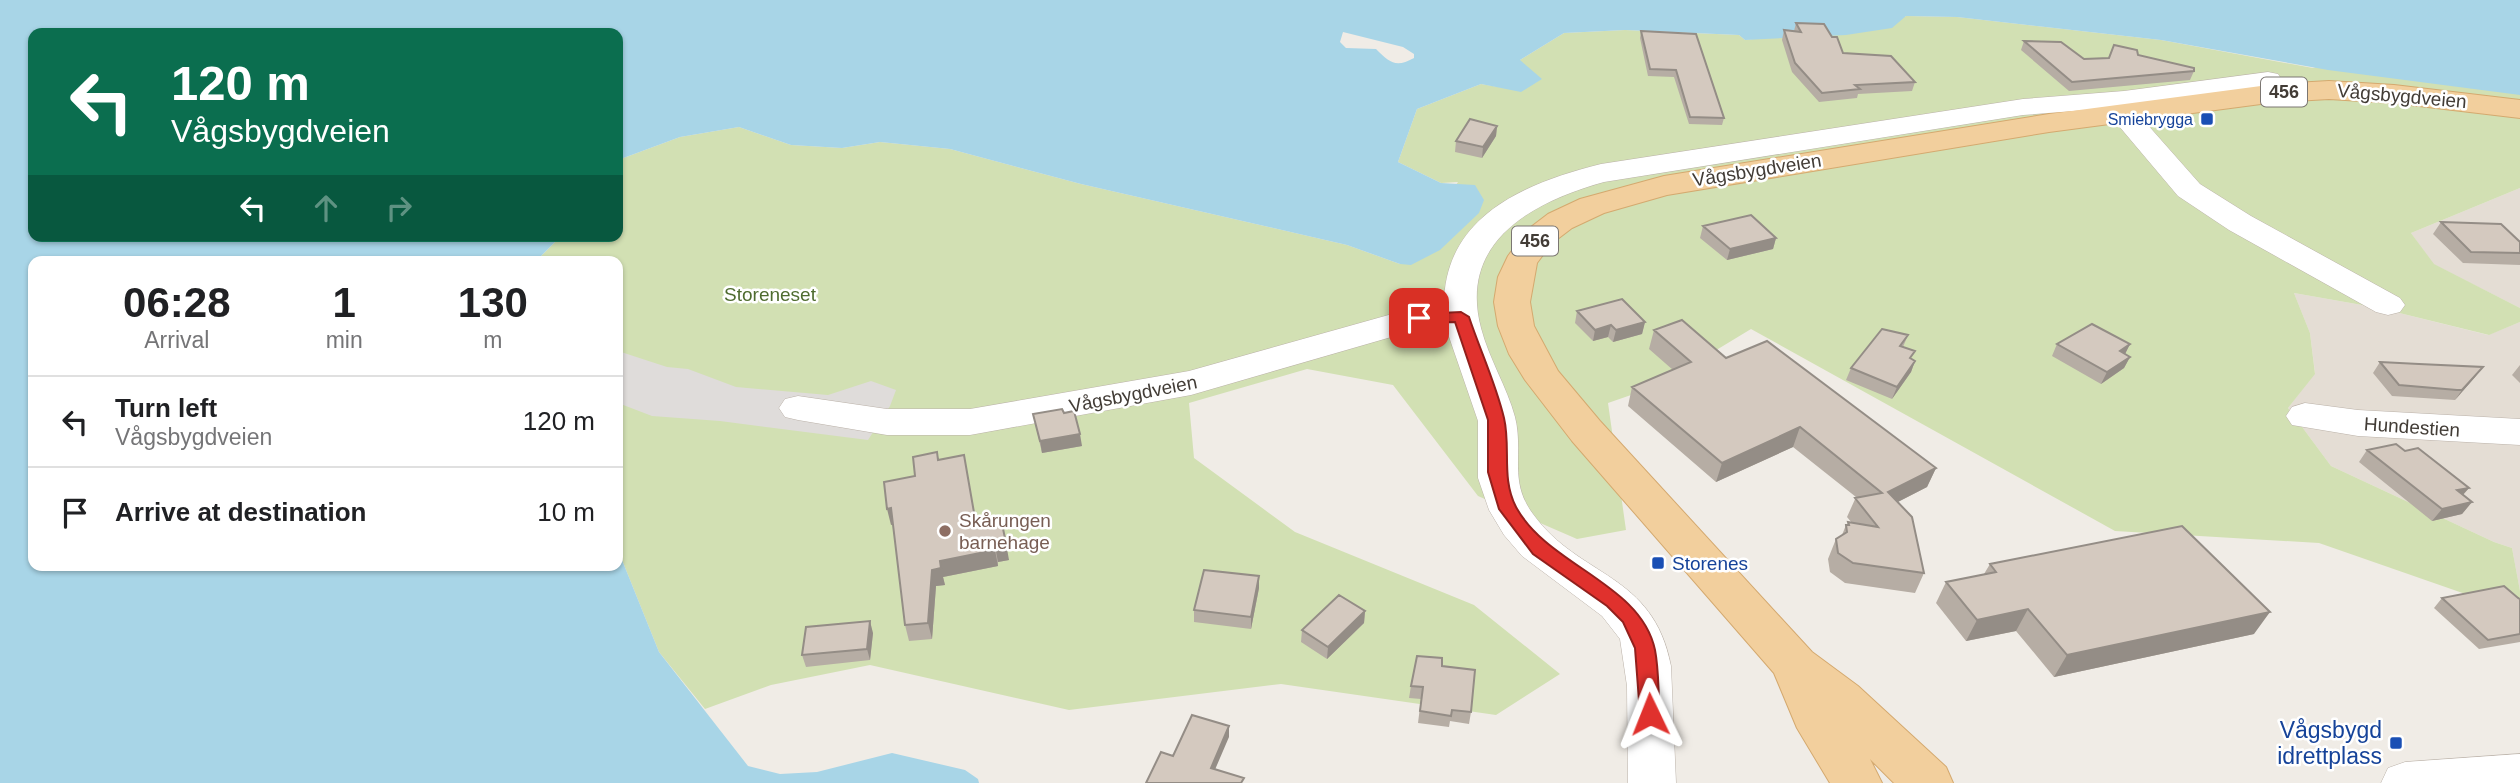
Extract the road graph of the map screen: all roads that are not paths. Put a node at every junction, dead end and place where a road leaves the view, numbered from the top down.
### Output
1 (2267, 79) dead end
2 (2520, 109) edge
3 (2123, 113) junction
4 (2388, 305) dead end
5 (1461, 317) junction
6 (798, 408) dead end
7 (2305, 416) dead end
8 (2520, 432) edge
9 (1795, 665) junction
10 (2520, 775) edge
11 (1653, 783) edge
12 (1857, 783) edge
13 (1928, 783) edge
14 (2405, 783) edge

1 - 5 street, Vågsbygdveien
2 - 3 main road, Vågsbygdveien / 456
3 - 4 street
3 - 9 main road, Vågsbygdveien / 456
5 - 6 street, Vågsbygdveien
5 - 11 street, Vågsbygdveien
7 - 8 street, Hundestien
9 - 12 main road, Vågsbygdveien / 456
9 - 13 main road, Vågsbygdveien / 456
10 - 14 street

